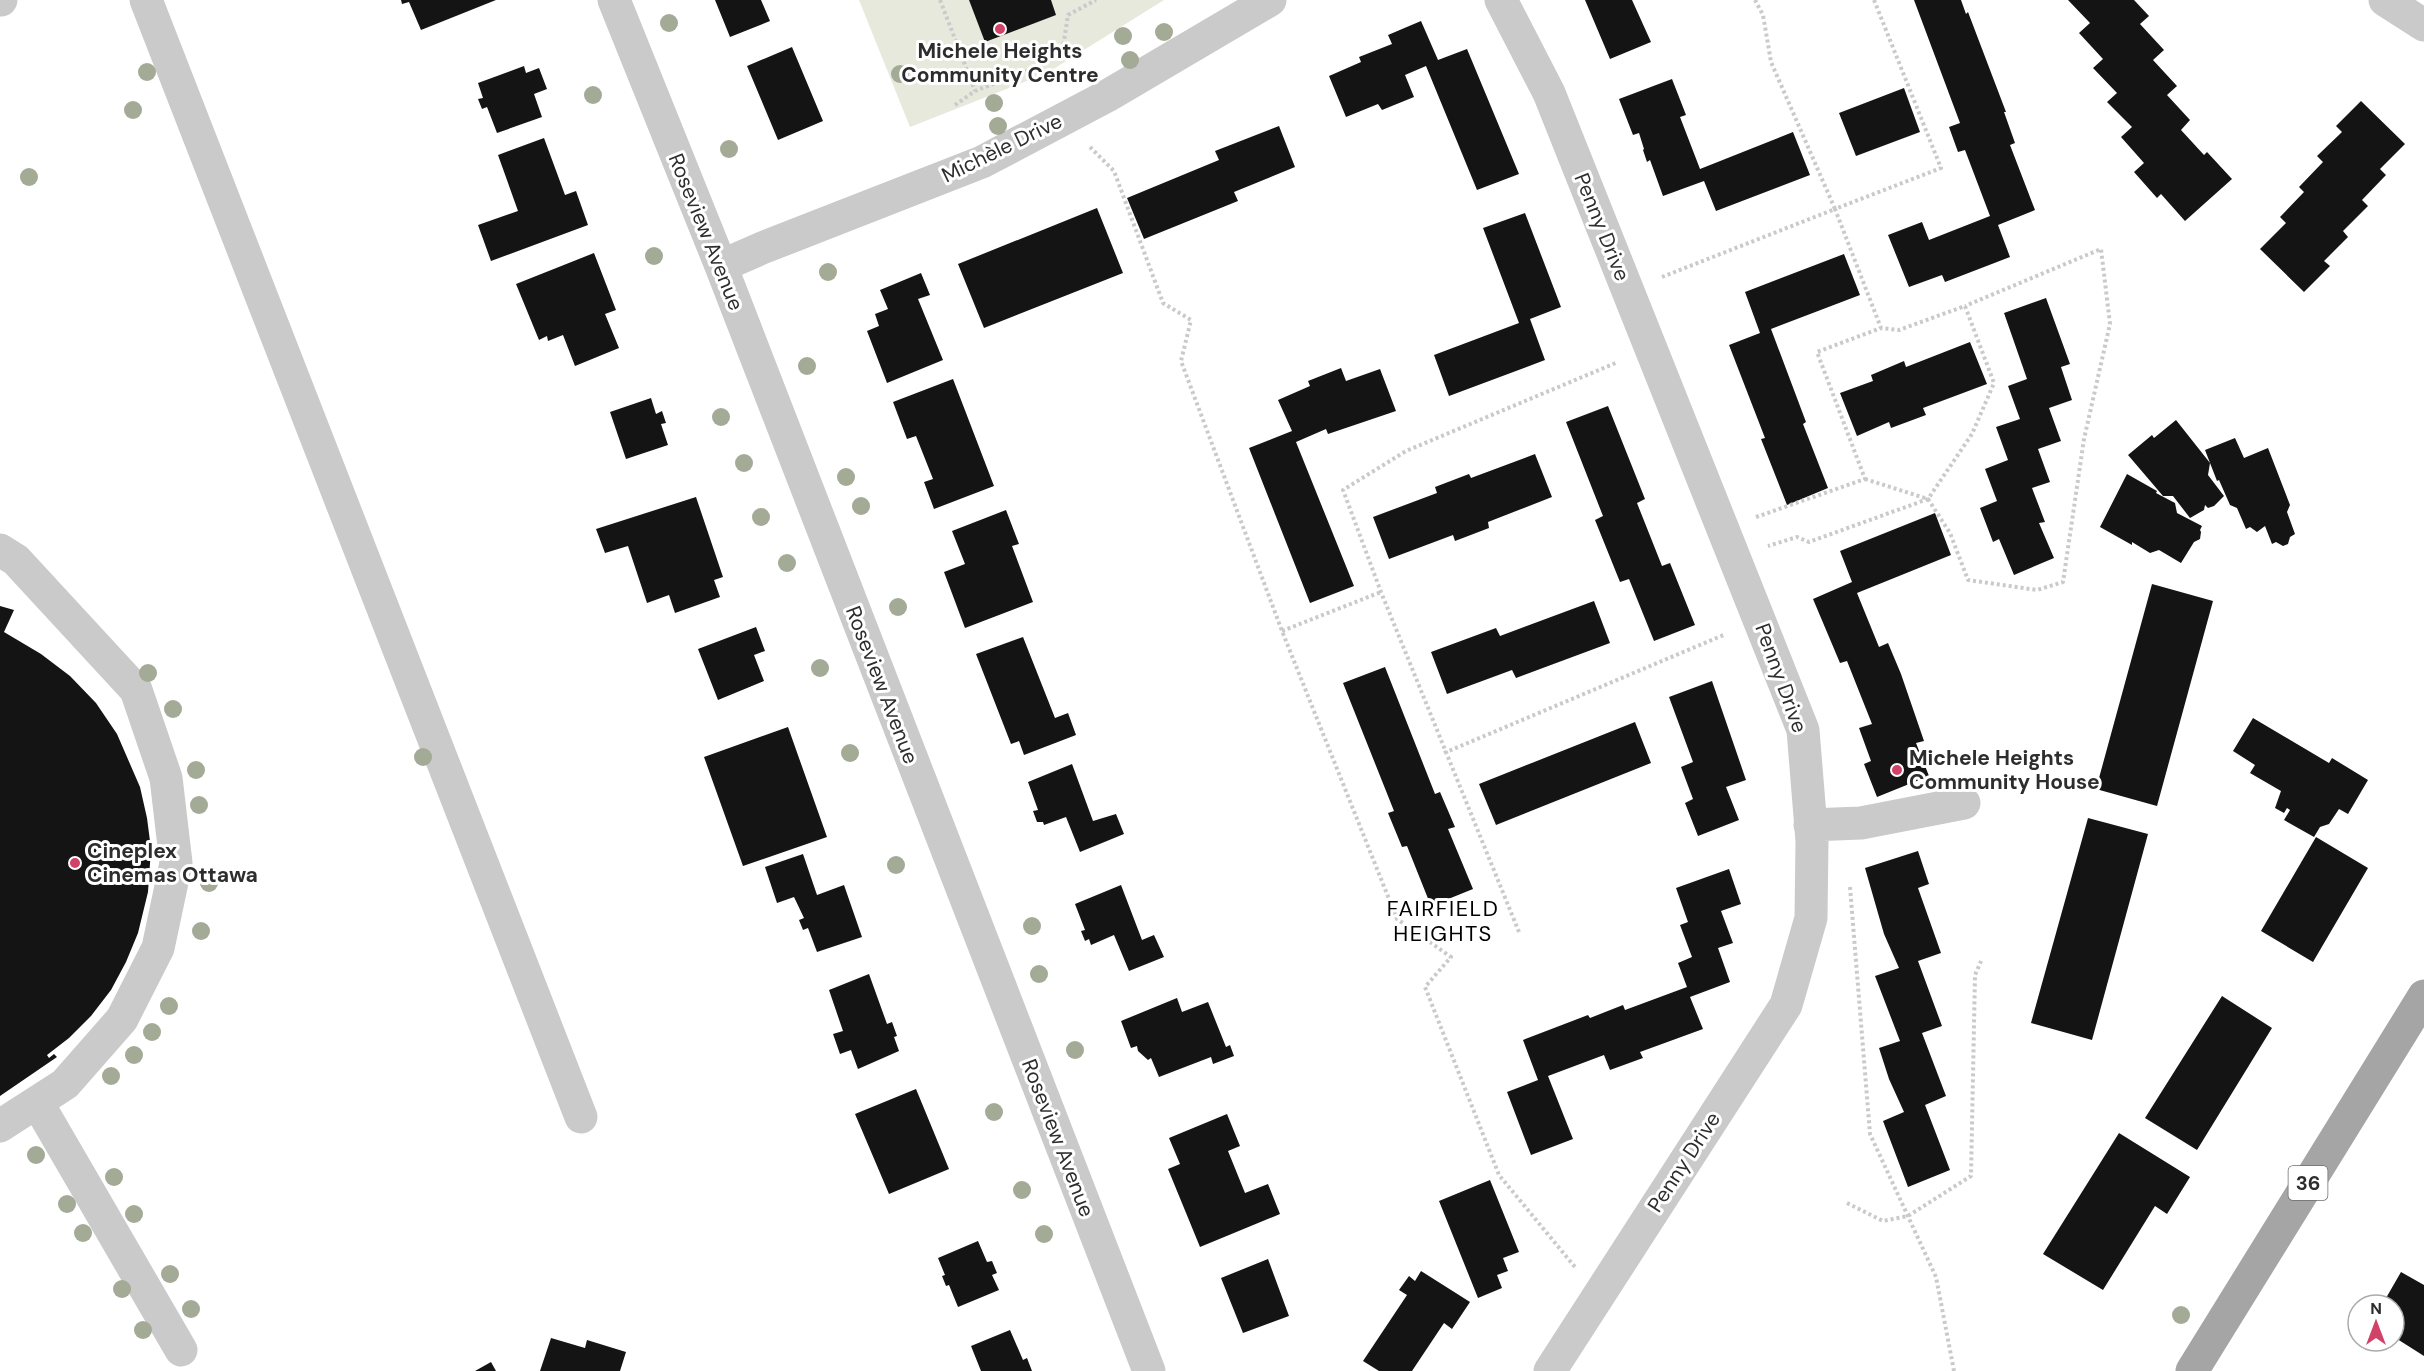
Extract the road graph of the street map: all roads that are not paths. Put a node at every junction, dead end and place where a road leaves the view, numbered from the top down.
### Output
1 (146, 0) edge
2 (614, 0) edge
3 (1270, 0) edge
4 (1501, 0) edge
5 (2385, 0) edge
6 (2424, 25) edge
7 (721, 266) junction
8 (0, 550) edge
9 (1964, 803) dead end
10 (1810, 825) junction
11 (2424, 996) edge
12 (38, 1102) junction
13 (581, 1117) dead end
14 (0, 1126) edge
15 (181, 1350) dead end
16 (1149, 1371) edge
17 (1550, 1371) edge
18 (2192, 1371) edge

1 - 13 street
2 - 7 street, Roseview Avenue
3 - 7 street, Michèle Drive
4 - 10 street, Penny Drive
5 - 6 street
7 - 16 street, Roseview Avenue
8 - 12 street
9 - 10 street
10 - 17 street, Penny Drive
11 - 18 main road, 36
12 - 14 street
12 - 15 street

